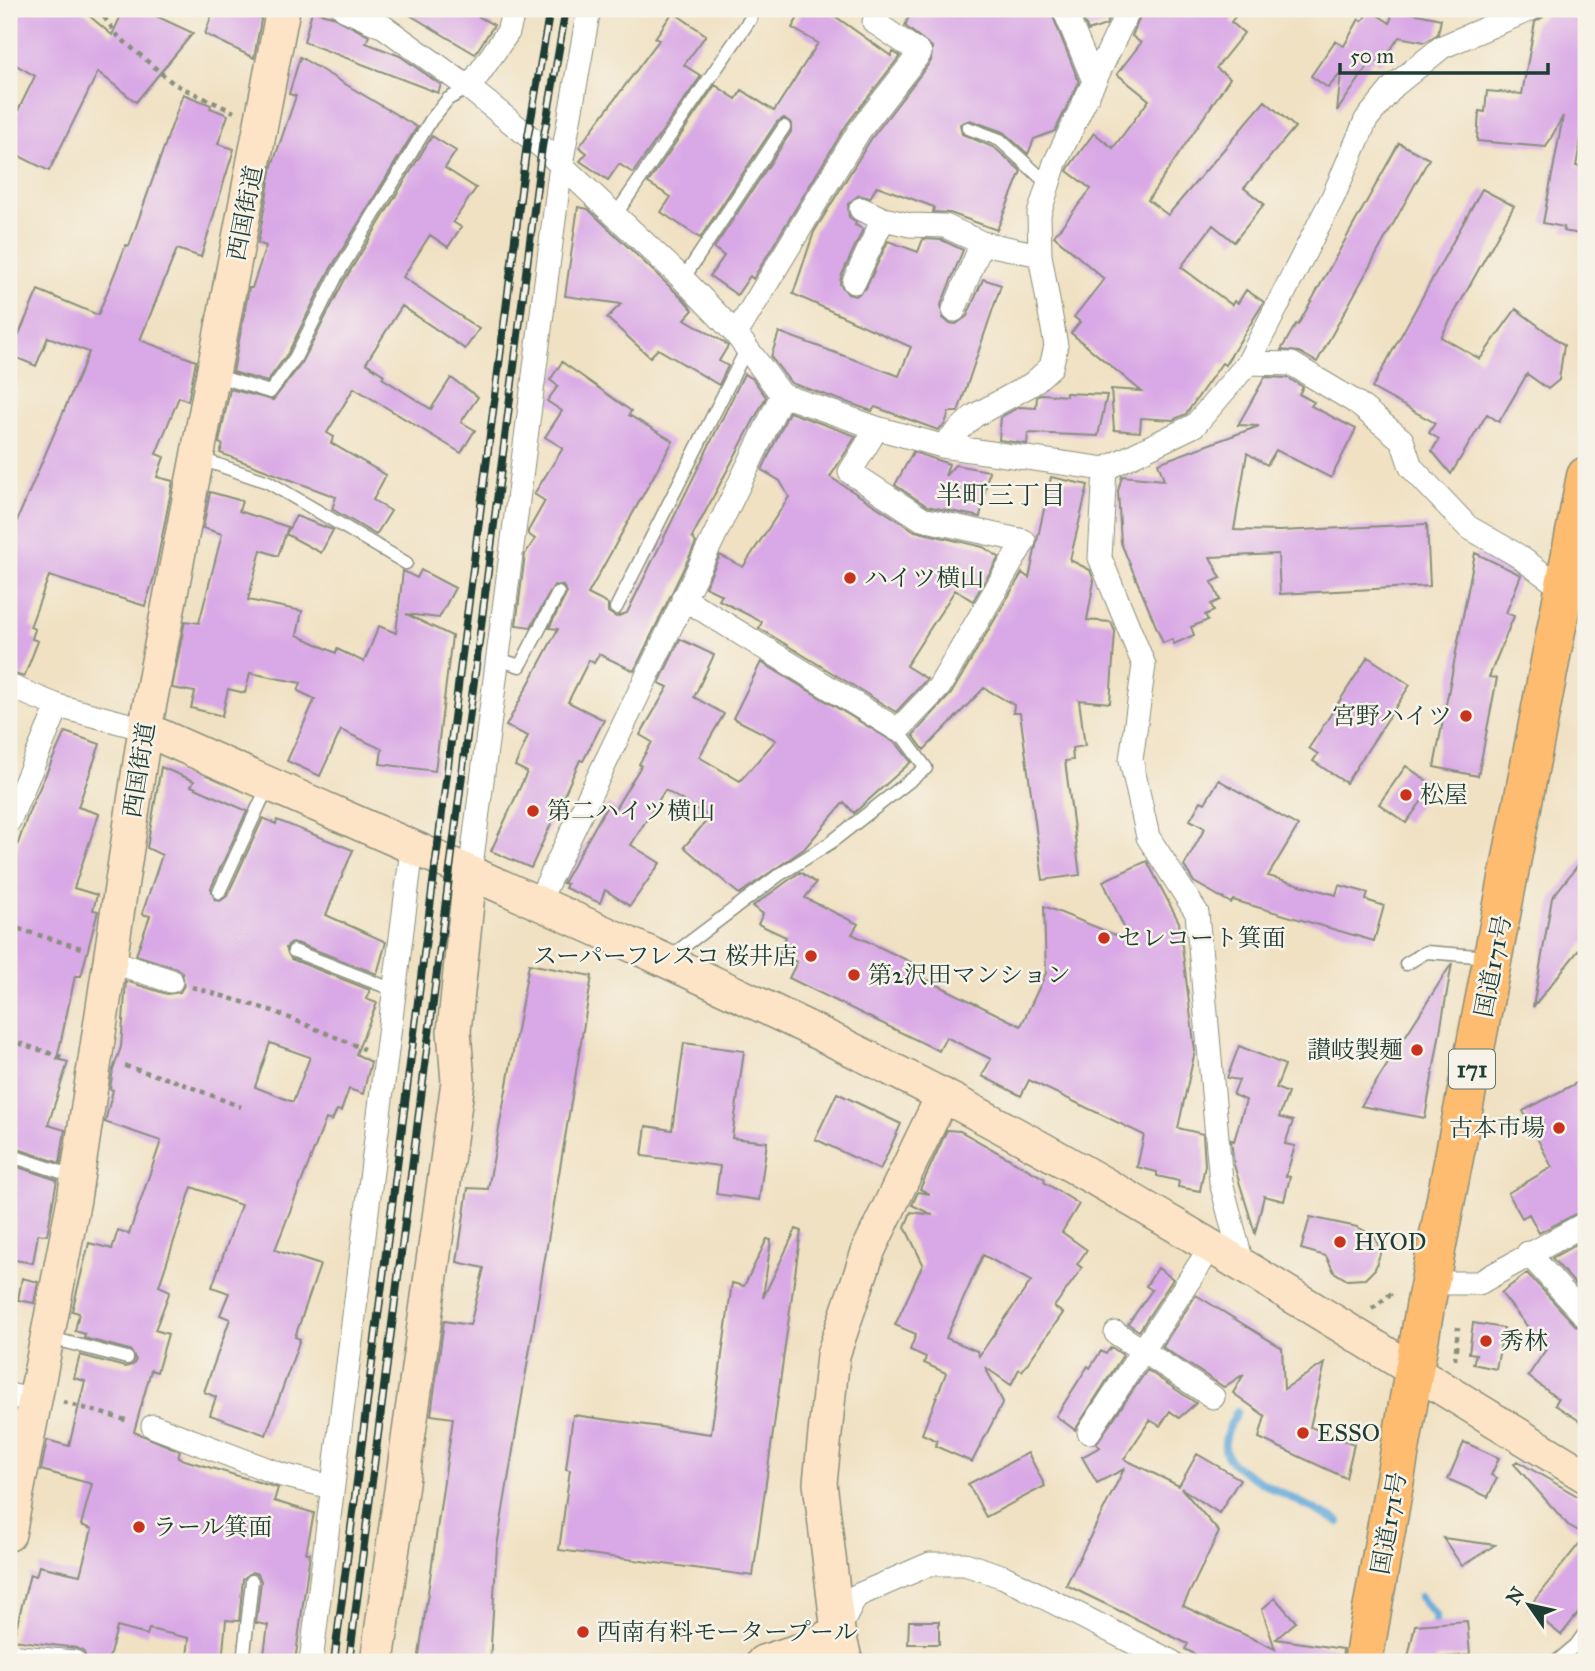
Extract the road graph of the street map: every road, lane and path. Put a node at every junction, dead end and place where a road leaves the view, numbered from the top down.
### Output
1 (98, 9) edge
2 (283, 9) edge
3 (344, 9) edge
4 (514, 9) edge
5 (589, 9) edge
6 (882, 9) edge
7 (1064, 9) edge
8 (1129, 9) edge
9 (1531, 9) edge
10 (751, 18) dead end
11 (1094, 81) junction
12 (469, 88) junction
13 (261, 125) junction
14 (784, 127) dead end
15 (968, 128) dead end
16 (561, 165) junction
17 (1048, 184) junction
18 (861, 209) dead end
19 (616, 214) junction
20 (883, 219) junction
21 (982, 243) junction
22 (1040, 255) junction
23 (683, 279) junction
24 (854, 282) dead end
25 (954, 310) dead end
26 (742, 341) junction
27 (1248, 363) junction
28 (214, 375) junction
29 (782, 395) junction
30 (877, 428) junction
31 (942, 446) junction
32 (197, 458) junction
33 (1105, 469) junction
34 (1586, 476) edge
35 (406, 563) dead end
36 (1576, 592) edge
37 (558, 593) dead end
38 (683, 598) junction
39 (616, 608) dead end
40 (498, 659) junction
41 (9, 686) edge
42 (58, 706) junction
43 (145, 729) junction
44 (898, 730) junction
45 (269, 784) junction
46 (9, 821) edge
47 (412, 849) junction
48 (470, 874) junction
49 (219, 892) dead end
50 (537, 905) junction
51 (9, 926) edge
52 (293, 951) dead end
53 (1494, 957) junction
54 (108, 958) junction
55 (664, 962) junction
56 (1406, 964) dead end
57 (171, 981) joint
58 (394, 990) junction
59 (9, 1040) edge
60 (386, 1058) junction
61 (93, 1062) junction
62 (943, 1096) junction
63 (241, 1107) dead end
64 (9, 1155) edge
65 (77, 1177) junction
66 (1586, 1223) edge
67 (1211, 1247) junction
68 (1528, 1253) junction
69 (1243, 1267) junction
70 (1430, 1283) junction
71 (1393, 1292) dead end
72 (1369, 1311) dead end
73 (1586, 1317) edge
74 (1458, 1323) dead end
75 (1116, 1334) dead end
76 (47, 1337) junction
77 (1143, 1351) junction
78 (127, 1358) dead end
79 (1414, 1370) junction
80 (1462, 1371) dead end
81 (26, 1396) edge
82 (1213, 1397) dead end
83 (153, 1426) joint
84 (1089, 1432) dead end
85 (1586, 1476) edge
86 (332, 1487) junction
87 (9, 1534) edge
88 (252, 1581) dead end
89 (838, 1631) junction
90 (1586, 1631) edge
91 (9, 1656) edge
92 (74, 1662) edge
93 (243, 1662) edge
94 (311, 1662) edge
95 (377, 1662) edge
96 (763, 1662) edge
97 (846, 1662) edge
98 (1172, 1662) edge
99 (1363, 1662) edge
100 (1556, 1662) edge

1 - 13 path
2 - 13 street, 西国街道
3 - 12 street
4 - 12 street
5 - 16 street
6 - 26 street
7 - 11 street
8 - 11 street
9 - 27 street
10 - 19 lane
11 - 17 street
12 - 16 street
12 - 28 lane
13 - 28 street, 西国街道
14 - 23 lane
15 - 17 lane
16 - 19 street
16 - 40 street
17 - 22 street
18 - 20 street
19 - 23 street
20 - 21 street
20 - 24 street
21 - 22 street
21 - 25 street
22 - 31 street
23 - 26 street
26 - 29 street
26 - 39 lane
27 - 33 street
27 - 36 street
28 - 32 street, 西国街道
29 - 30 street
29 - 38 street
30 - 31 street
30 - 44 street
31 - 33 street
32 - 35 lane
32 - 43 street, 西国街道
33 - 69 street
34 - 36 highway, 国道171号 / 171
36 - 53 highway, 国道171号 / 171
37 - 40 lane
38 - 44 street
38 - 50 street
40 - 48 street
41 - 42 street
42 - 43 street
42 - 46 street
43 - 45 street
43 - 54 street, 西国街道
44 - 55 lane
45 - 47 street
45 - 49 lane
47 - 48 street
47 - 58 street
48 - 50 street
48 - 95 street
50 - 55 street
51 - 54 path
52 - 58 lane
53 - 56 lane
53 - 70 highway, 国道171号 / 171
54 - 57 street
54 - 61 street, 西国街道
55 - 62 street
57 - 60 path
58 - 60 street
59 - 61 path
60 - 86 street
61 - 63 path
61 - 65 street, 西国街道
62 - 67 street
62 - 89 street
64 - 65 lane
65 - 76 street, 西国街道
66 - 68 street
67 - 69 street
67 - 77 street
68 - 70 street
68 - 73 street
69 - 79 street
70 - 79 highway, 国道171号 / 171
71 - 72 path
74 - 80 path
75 - 77 street
76 - 78 lane
76 - 81 street, 西国街道
77 - 82 street
77 - 84 street
79 - 85 street
79 - 99 highway, 国道171号 / 171
81 - 83 path
81 - 87 street, 西国街道
83 - 86 street
86 - 94 street
88 - 93 lane
89 - 96 street
89 - 97 street
89 - 98 street
90 - 100 lane
91 - 92 street

